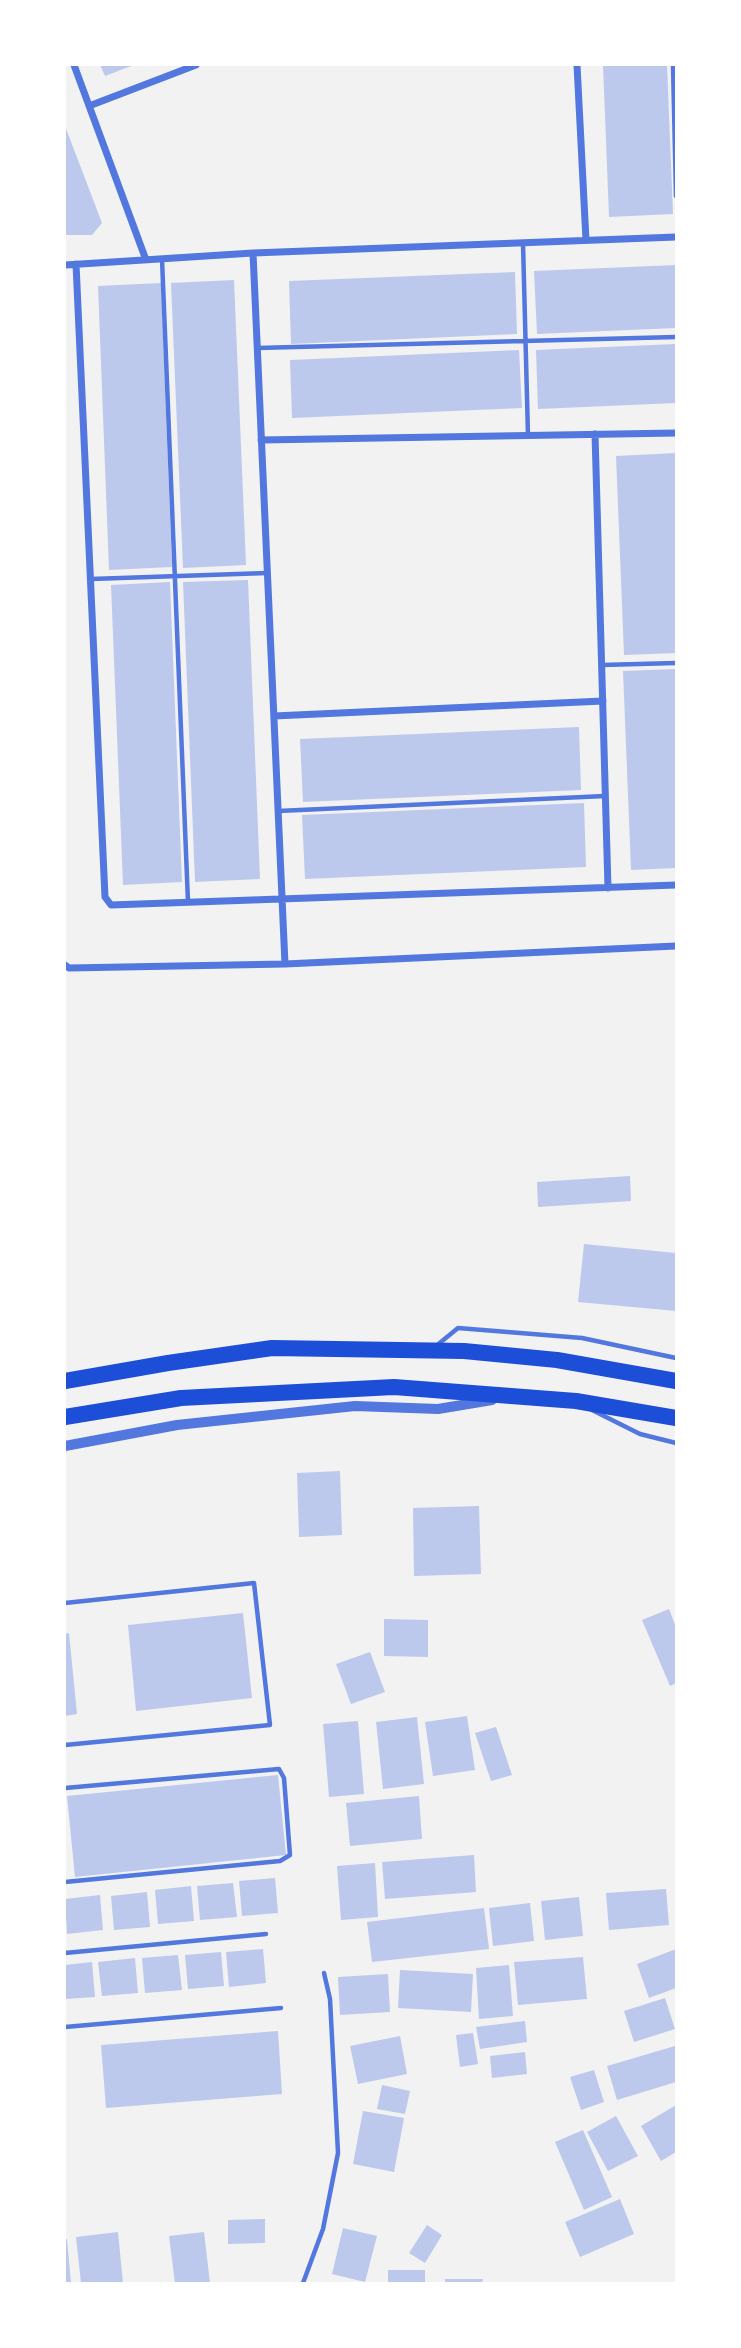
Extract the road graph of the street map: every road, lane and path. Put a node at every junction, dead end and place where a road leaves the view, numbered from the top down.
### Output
1 (74, 65) edge
2 (196, 65) edge
3 (578, 65) edge
4 (673, 65) edge
5 (89, 106) junction
6 (676, 196) edge
7 (676, 237) edge
8 (586, 240) junction
9 (523, 243) junction
10 (253, 253) junction
11 (162, 259) junction
12 (146, 260) junction
13 (76, 264) junction
14 (65, 265) edge
15 (676, 337) edge
16 (525, 341) junction
17 (257, 348) junction
18 (676, 433) edge
19 (595, 434) junction
20 (528, 436) junction
21 (261, 440) junction
22 (267, 573) junction
23 (174, 576) junction
24 (91, 579) junction
25 (676, 663) edge
26 (602, 664) junction
27 (603, 701) junction
28 (274, 716) junction
29 (606, 796) junction
30 (278, 811) junction
31 (676, 885) edge
32 (608, 888) junction
33 (282, 899) junction
34 (188, 902) junction
35 (676, 946) edge
36 (285, 964) junction
37 (65, 965) edge
38 (429, 1351) junction
39 (676, 1358) edge
40 (65, 1381) edge
41 (676, 1381) edge
42 (512, 1396) junction
43 (576, 1401) junction
44 (65, 1417) edge
45 (676, 1418) edge
46 (676, 1444) edge
47 (65, 1446) edge
48 (65, 1603) edge
49 (65, 1745) edge
50 (65, 1788) edge
51 (65, 1882) edge
52 (266, 1934) dead end
53 (65, 1953) edge
54 (324, 1973) dead end
55 (281, 2008) dead end
56 (65, 2027) edge
57 (303, 2283) edge

1 - 5 street
2 - 5 street
3 - 8 street
4 - 6 lane
5 - 12 street
7 - 8 street
8 - 9 street
9 - 10 street
9 - 16 lane
10 - 11 street
10 - 17 street
11 - 12 street
11 - 23 lane
12 - 13 street
13 - 14 street
13 - 24 street
15 - 16 lane
16 - 17 lane
16 - 20 lane
17 - 21 street
18 - 19 street
19 - 20 street
19 - 26 street
20 - 21 street
21 - 22 street
22 - 23 lane
22 - 28 street
23 - 24 lane
23 - 34 lane
24 - 34 street
25 - 26 lane
26 - 27 street
27 - 28 street
27 - 29 street
28 - 30 street
29 - 30 lane
29 - 32 street
30 - 33 street
31 - 32 street
32 - 33 street
33 - 34 street
33 - 36 street
35 - 36 street
36 - 37 street
38 - 39 lane
38 - 40 highway
38 - 41 highway
42 - 43 highway
42 - 44 highway
42 - 47 street
43 - 45 highway
43 - 46 lane
48 - 49 lane
50 - 51 lane
52 - 53 lane
54 - 57 lane
55 - 56 lane

